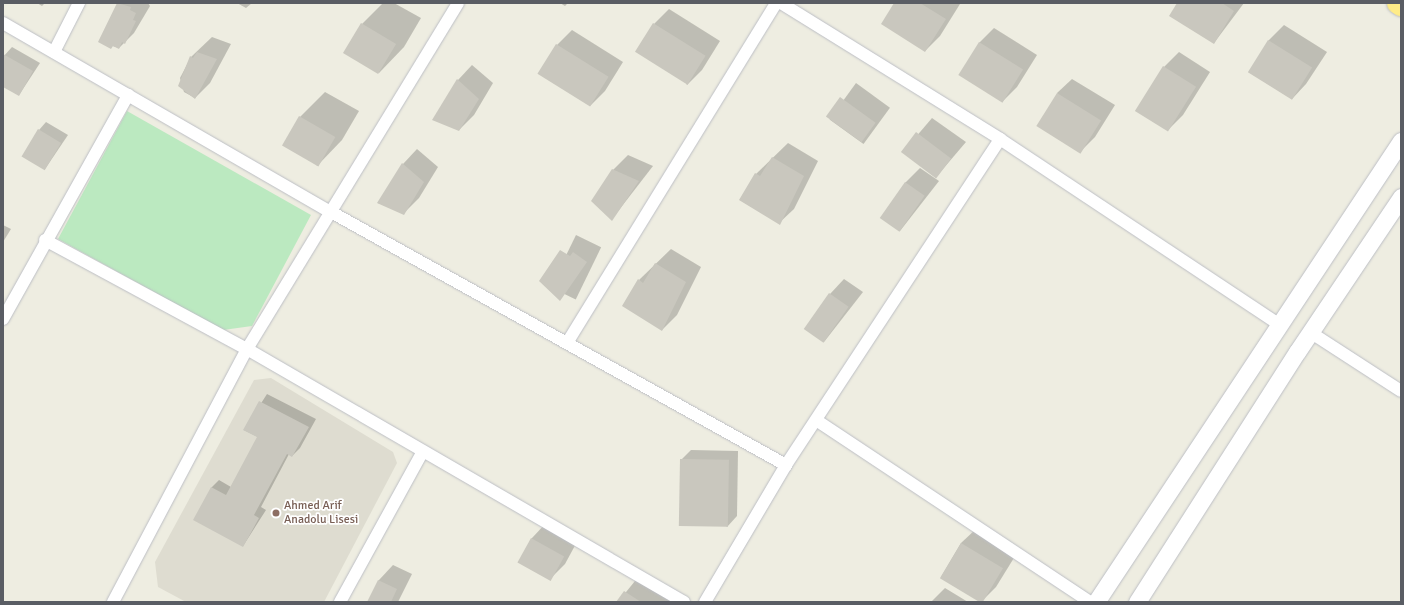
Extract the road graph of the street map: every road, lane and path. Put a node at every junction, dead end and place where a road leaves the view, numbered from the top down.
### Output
1 (79, 3) edge
2 (458, 3) edge
3 (776, 3) edge
4 (781, 3) edge
5 (1398, 3) edge
6 (1401, 5) edge
7 (3, 23) edge
8 (54, 52) junction
9 (128, 95) junction
10 (1000, 140) junction
11 (1401, 141) edge
12 (1401, 197) edge
13 (331, 212) junction
14 (45, 240) junction
15 (3, 319) edge
16 (1280, 324) junction
17 (1310, 332) junction
18 (566, 343) junction
19 (248, 349) junction
20 (1401, 391) edge
21 (816, 420) junction
22 (423, 451) junction
23 (786, 465) junction
24 (113, 602) edge
25 (340, 602) edge
26 (684, 602) edge
27 (705, 602) edge
28 (1090, 602) edge
29 (1096, 602) edge
30 (1137, 602) edge

1 - 8 street
2 - 13 street
3 - 18 street
4 - 10 street
5 - 6 highway
7 - 8 street
8 - 9 street
9 - 13 street
9 - 14 street
10 - 16 street
10 - 21 street
11 - 16 main road
12 - 17 main road
13 - 18 street
13 - 19 street
14 - 15 street
14 - 19 street
16 - 29 main road
17 - 20 street
17 - 30 main road
18 - 23 street
19 - 22 street
19 - 24 street
21 - 23 street
21 - 28 street
22 - 25 street
22 - 26 street
23 - 27 street

